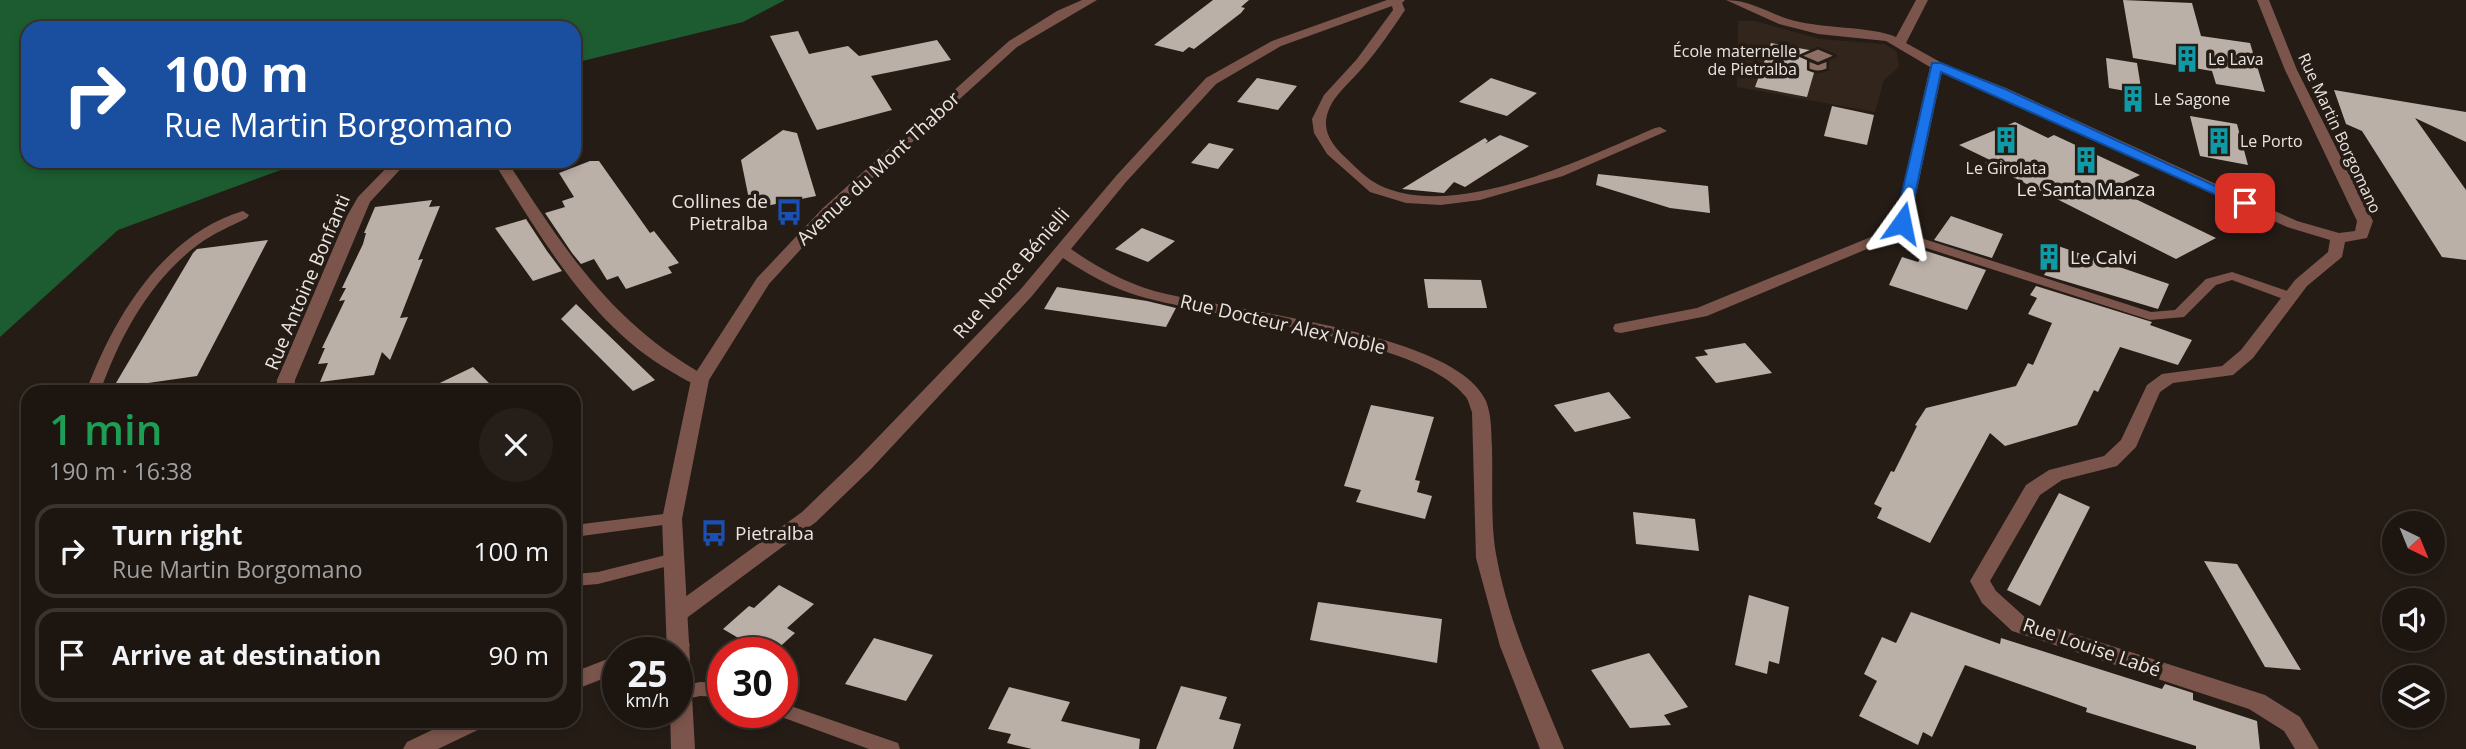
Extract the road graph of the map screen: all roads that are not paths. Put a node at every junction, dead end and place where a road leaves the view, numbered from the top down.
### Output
1 (1091, 0) edge
2 (1732, 0) edge
3 (1922, 0) edge
4 (2263, 0) edge
5 (1398, 1) edge
6 (1900, 42) junction
7 (1937, 66) junction
8 (1660, 131) dead end
9 (394, 168) edge
10 (505, 168) edge
11 (243, 215) dead end
12 (1893, 233) junction
13 (2338, 237) junction
14 (1060, 249) junction
15 (2291, 297) junction
16 (1622, 328) dead end
17 (700, 380) junction
18 (95, 385) edge
19 (286, 385) edge
20 (672, 519) junction
21 (581, 530) edge
22 (674, 559) junction
23 (581, 579) edge
24 (677, 614) junction
25 (678, 637) edge
26 (602, 670) edge
27 (581, 678) edge
28 (798, 716) edge
29 (459, 728) edge
30 (683, 728) edge
31 (415, 749) edge
32 (683, 749) edge
33 (891, 749) edge
34 (1552, 749) edge
35 (2307, 749) edge

1 - 17 street, Avenue du Mont Thabor
2 - 6 street
3 - 6 street
4 - 13 street, Rue Martin Borgomano
5 - 8 street
5 - 14 street, Rue Nonce Bénielli
6 - 7 street
7 - 12 street
7 - 13 street
9 - 19 street, Rue Antoine Bonfanti
10 - 17 street
11 - 18 lane
12 - 15 lane
12 - 16 street
13 - 15 street, Rue Louise Labé
14 - 24 street, Rue Nonce Bénielli
14 - 34 street, Rue Docteur Alex Noble
15 - 35 street, Rue Louise Labé
17 - 20 street, Avenue du Mont Thabor
20 - 21 lane
20 - 22 street, Avenue du Mont Thabor
22 - 23 lane
22 - 24 street, Avenue du Mont Thabor
24 - 25 street, Avenue du Mont Thabor
26 - 27 street
28 - 33 lane
29 - 31 street
30 - 32 street, Avenue du Mont Thabor

